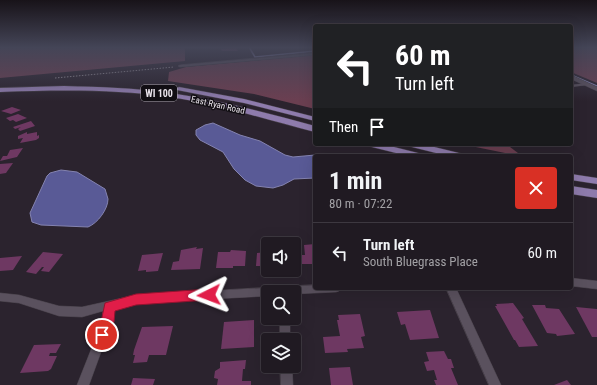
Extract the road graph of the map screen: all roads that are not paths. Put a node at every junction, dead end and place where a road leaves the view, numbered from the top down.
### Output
1 (192, 65) edge
2 (180, 66) road end
3 (573, 79) edge
4 (587, 84) junction
5 (0, 85) edge
6 (573, 86) edge
7 (597, 89) edge
8 (0, 90) edge
9 (313, 118) edge
10 (313, 128) edge
11 (379, 146) edge
12 (419, 146) edge
13 (411, 154) edge
14 (452, 154) edge
15 (573, 177) edge
16 (597, 181) edge
17 (573, 190) edge
18 (597, 194) edge
19 (573, 282) edge
20 (597, 285) edge
21 (313, 289) edge
22 (301, 290) edge
23 (452, 290) edge
24 (261, 292) edge
25 (0, 297) edge
26 (109, 307) junction
27 (286, 373) edge
28 (83, 385) edge
29 (287, 385) edge
30 (495, 385) edge

1 - 2 street
3 - 4 street
4 - 6 lane
4 - 7 street
5 - 9 main road, East Ryan Road / WI 100
8 - 10 main road, East Ryan Road / WI 100
11 - 13 main road
12 - 14 main road
15 - 16 main road
17 - 18 main road
19 - 20 street
21 - 22 street
23 - 30 street
24 - 26 street
25 - 26 street
26 - 28 street
27 - 29 street

